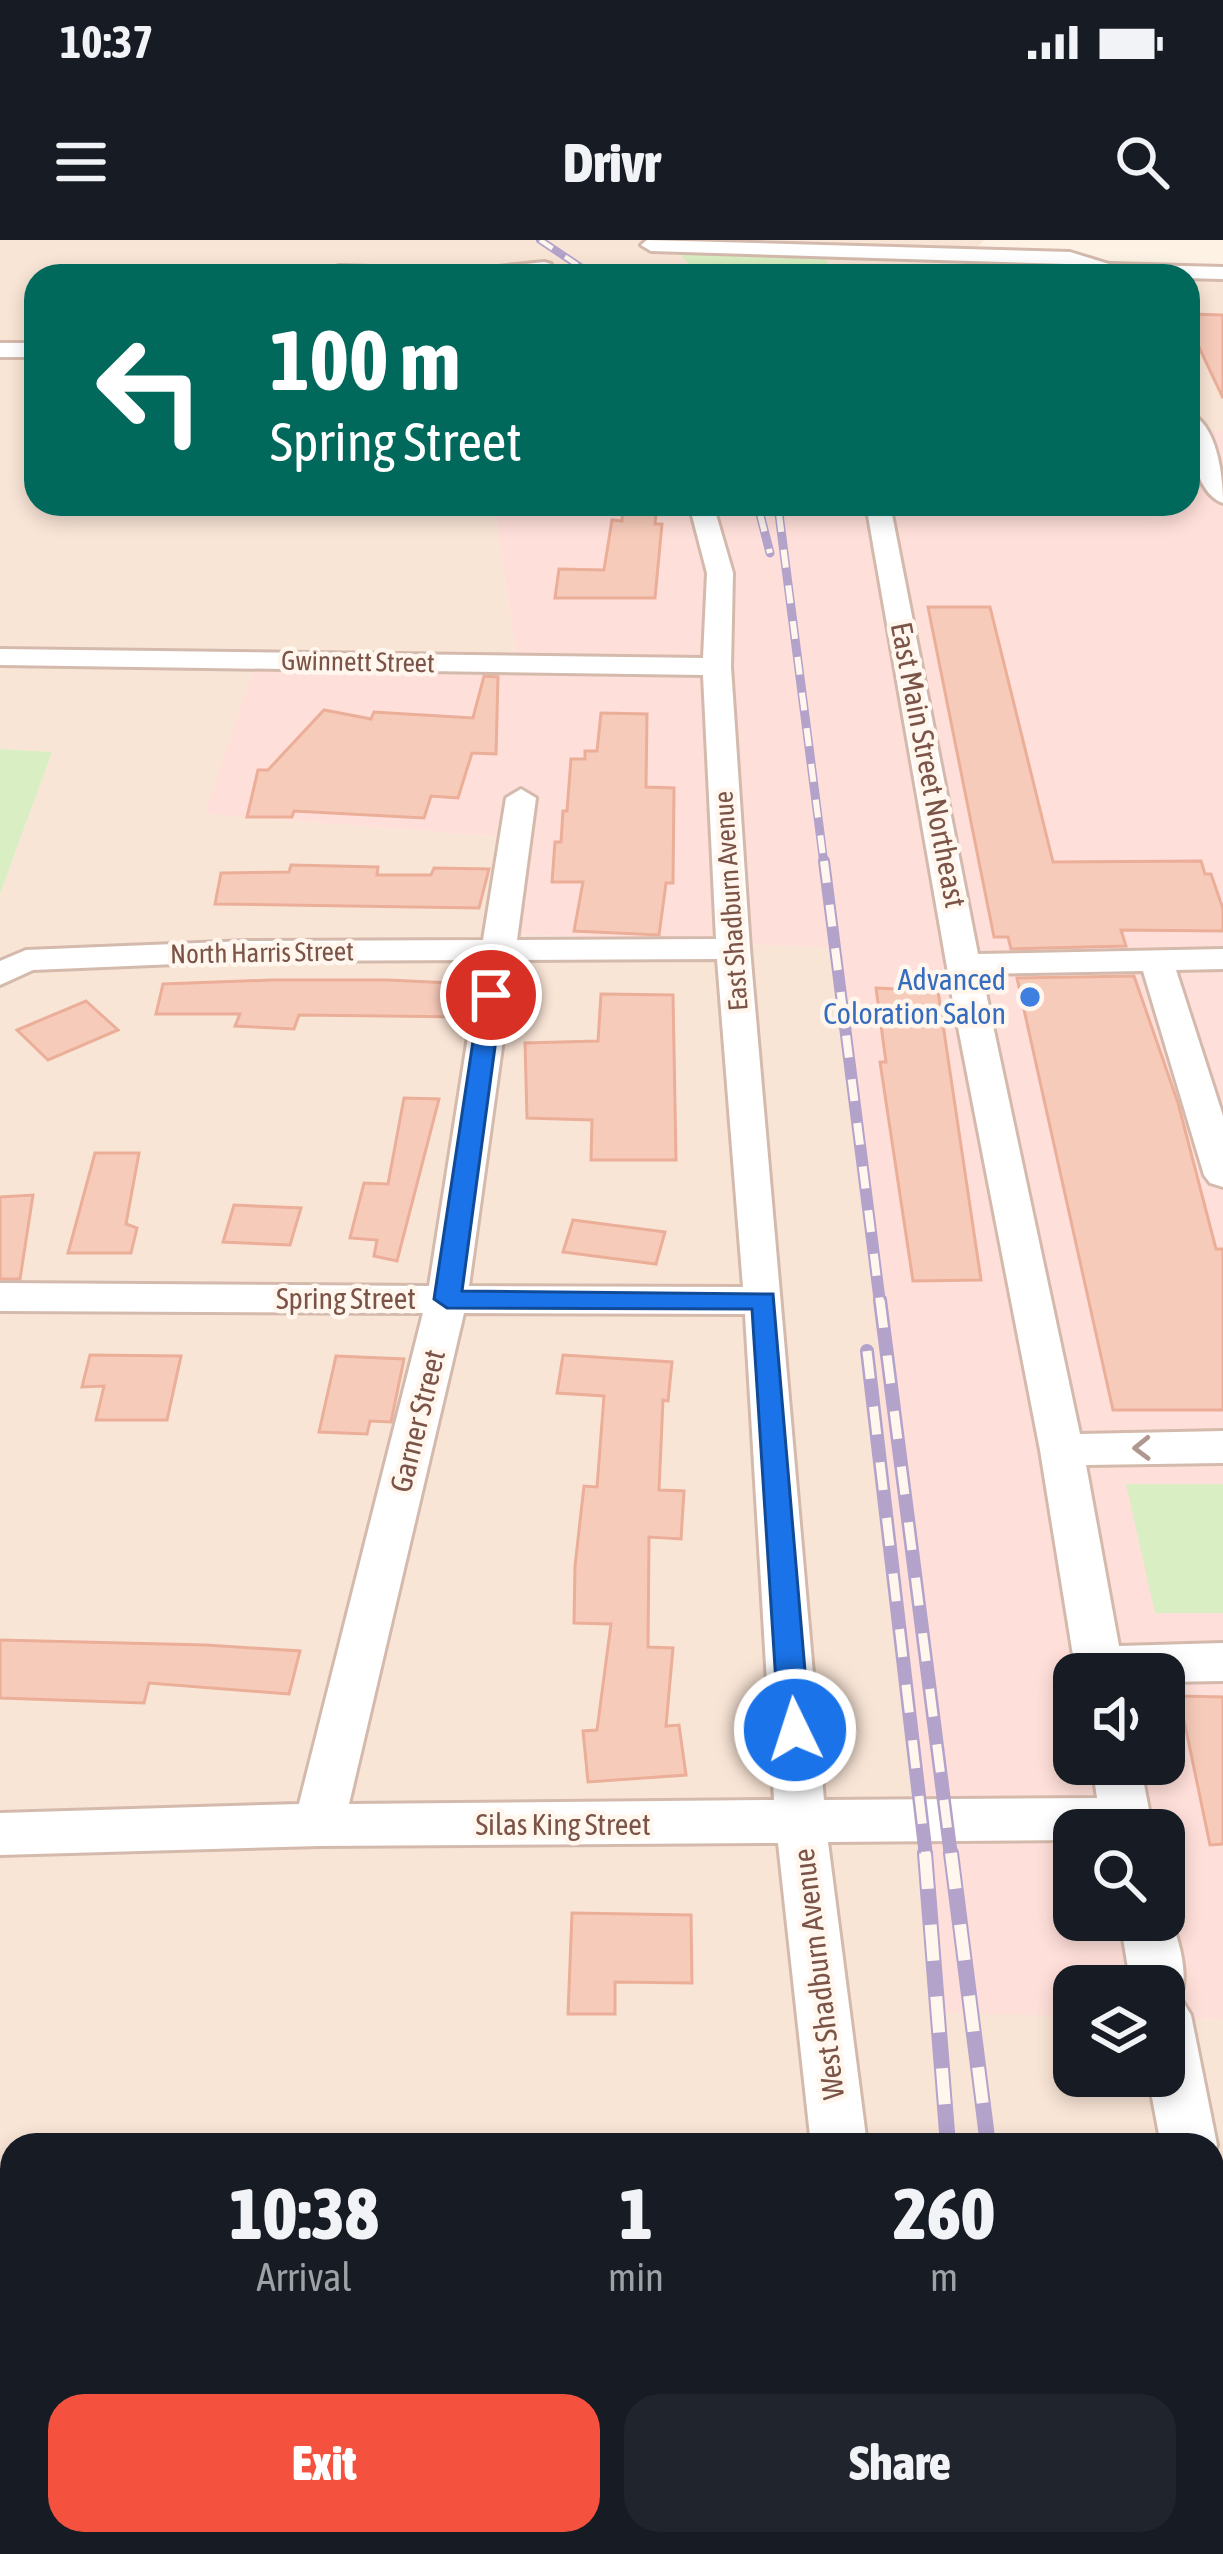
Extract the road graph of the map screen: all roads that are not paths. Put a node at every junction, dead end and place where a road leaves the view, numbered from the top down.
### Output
1 (646, 242) edge
2 (832, 252) junction
3 (526, 253) dead end
4 (539, 264) edge
5 (673, 264) edge
6 (834, 264) edge
7 (1086, 264) edge
8 (1200, 448) edge
9 (1223, 496) edge
10 (704, 516) edge
11 (880, 516) edge
12 (0, 657) edge
13 (717, 667) junction
14 (521, 798) dead end
15 (733, 949) junction
16 (497, 951) junction
17 (1156, 959) junction
18 (1223, 959) edge
19 (964, 964) junction
20 (13, 967) edge
21 (1223, 1175) edge
22 (0, 1297) edge
23 (447, 1299) junction
24 (764, 1300) junction
25 (1223, 1447) edge
26 (1062, 1450) junction
27 (1096, 1653) edge
28 (1223, 1662) edge
29 (1185, 1664) edge
30 (319, 1825) junction
31 (801, 1825) junction
32 (1053, 1825) edge
33 (0, 1834) edge
34 (1180, 2097) edge
35 (838, 2133) edge
36 (1187, 2133) edge

1 - 2 street
1 - 5 street
2 - 6 street
2 - 7 street
3 - 4 street
8 - 9 street
10 - 13 street, East Shadburn Avenue
11 - 19 street, East Main Street Northeast
12 - 13 street, Gwinnett Street
13 - 15 street, East Shadburn Avenue
14 - 16 street, Garner Street
15 - 16 street, North Harris Street
15 - 24 street, East Shadburn Avenue
16 - 20 street, North Harris Street
16 - 23 street, Garner Street
17 - 18 street
17 - 19 street
17 - 21 street
19 - 26 street, East Main Street Northeast
22 - 23 street, Spring Street
23 - 24 street, Spring Street
23 - 30 street, Garner Street
24 - 31 street, West Shadburn Avenue
25 -> 26 street
26 - 27 street, East Main Street Northeast
28 - 29 street
30 - 31 street, Silas King Street
30 - 33 street, Silas King Street
31 - 32 street, Silas King Street
31 - 35 street, West Shadburn Avenue
34 - 36 street

